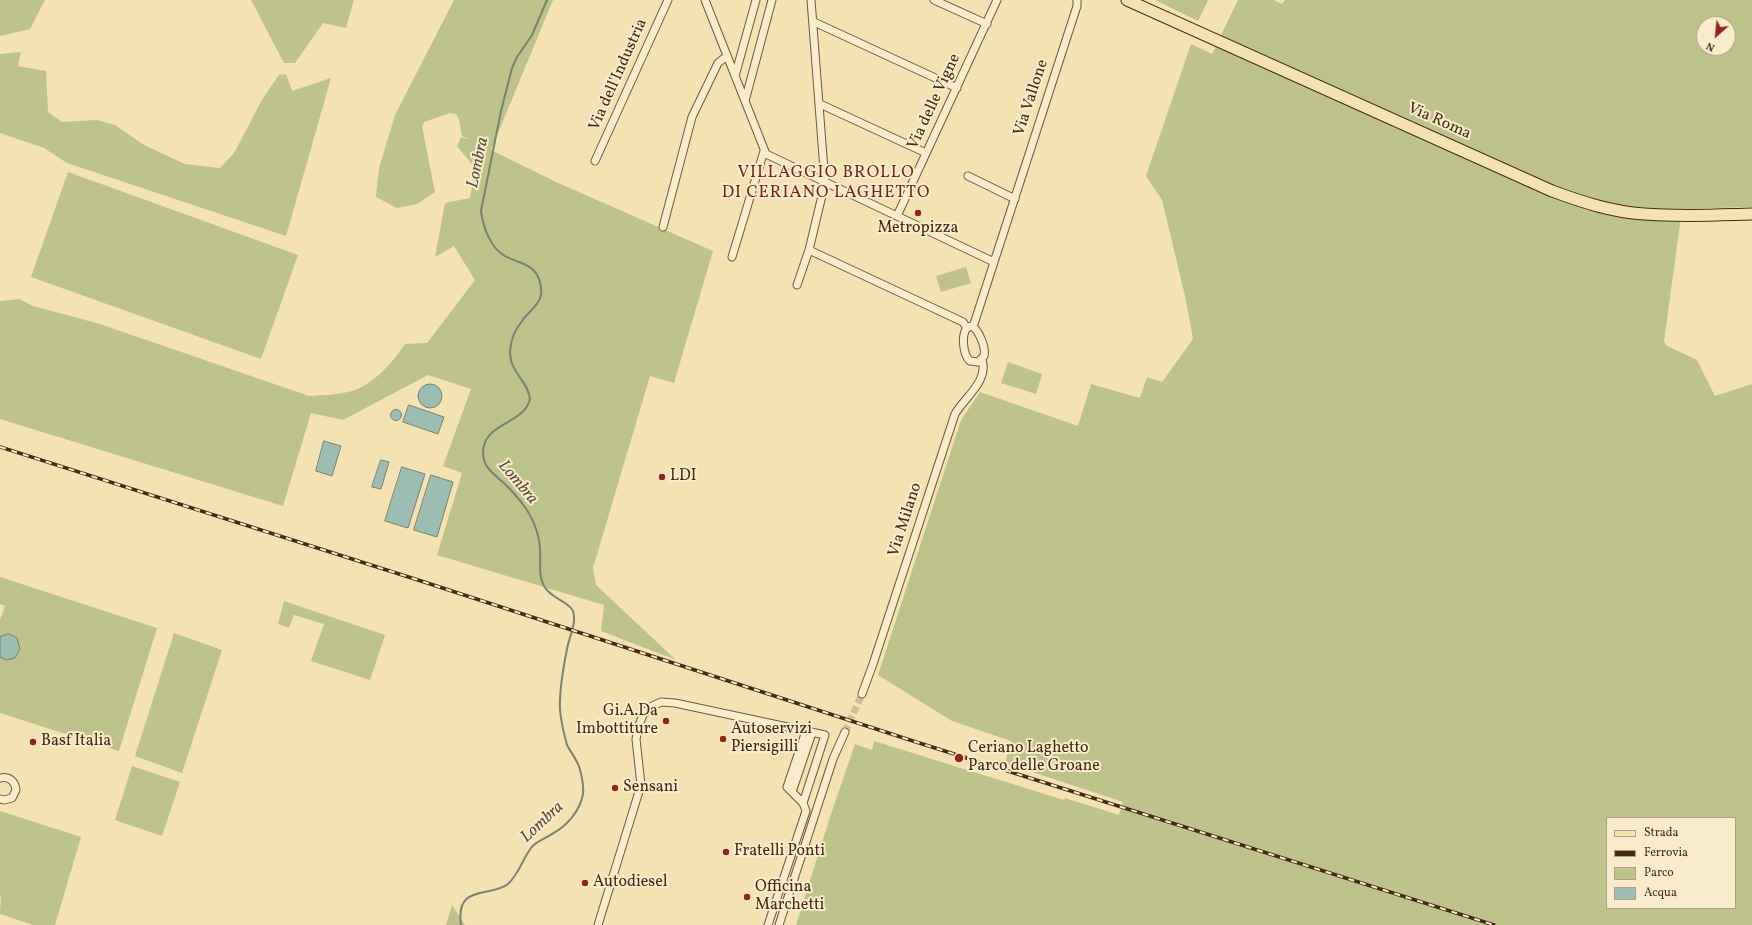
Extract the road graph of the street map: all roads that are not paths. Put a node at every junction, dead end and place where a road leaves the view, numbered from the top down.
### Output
1 (668, 0) edge
2 (705, 0) edge
3 (756, 0) edge
4 (772, 0) edge
5 (812, 0) edge
6 (934, 0) edge
7 (997, 0) edge
8 (1127, 0) edge
9 (1078, 2) edge
10 (814, 22) junction
11 (987, 24) junction
12 (727, 56) junction
13 (735, 76) junction
14 (957, 88) junction
15 (745, 101) junction
16 (820, 104) junction
17 (764, 151) junction
18 (926, 153) junction
19 (595, 162) dead end
20 (968, 176) dead end
21 (825, 182) junction
22 (1014, 199) junction
23 (1752, 214) edge
24 (897, 216) junction
25 (663, 227) dead end
26 (808, 250) junction
27 (732, 257) dead end
28 (994, 262) junction
29 (797, 285) dead end
30 (970, 327) junction
31 (982, 360) junction
32 (862, 694) tunnel mouth
33 (809, 732) junction
34 (845, 732) tunnel mouth
35 (0, 771) edge
36 (4, 778) edge
37 (0, 799) edge
38 (803, 803) junction
39 (600, 924) edge
40 (768, 925) edge
41 (779, 925) edge

1 - 19 street, Via dell'Industria
2 - 12 street
3 - 13 street
4 - 15 street
5 - 10 street
6 - 11 street
7 - 11 street, Via delle Vigne
8 - 23 main road, Via Roma
9 - 22 street, Via Vallone
10 - 14 street
10 - 16 street
11 - 14 street, Via delle Vigne
12 - 13 street
12 - 25 street
13 - 15 street
14 - 18 street, Via delle Vigne
15 - 17 street
16 - 18 street
16 - 21 street
17 - 21 street
17 - 27 street
18 - 24 street, Via delle Vigne
20 - 22 street
21 - 24 street
21 - 26 street
22 - 28 street, Via Vallone
24 - 28 street
26 - 29 street
26 - 30 street
28 - 30 street
30 - 31 street, Via Milano
30 - 31 street
31 - 32 street, Via Milano
33 - 38 street
33 - 38 street
33 - 39 street
34 - 41 street
35 - 36 street
36 - 37 street
38 - 40 street

